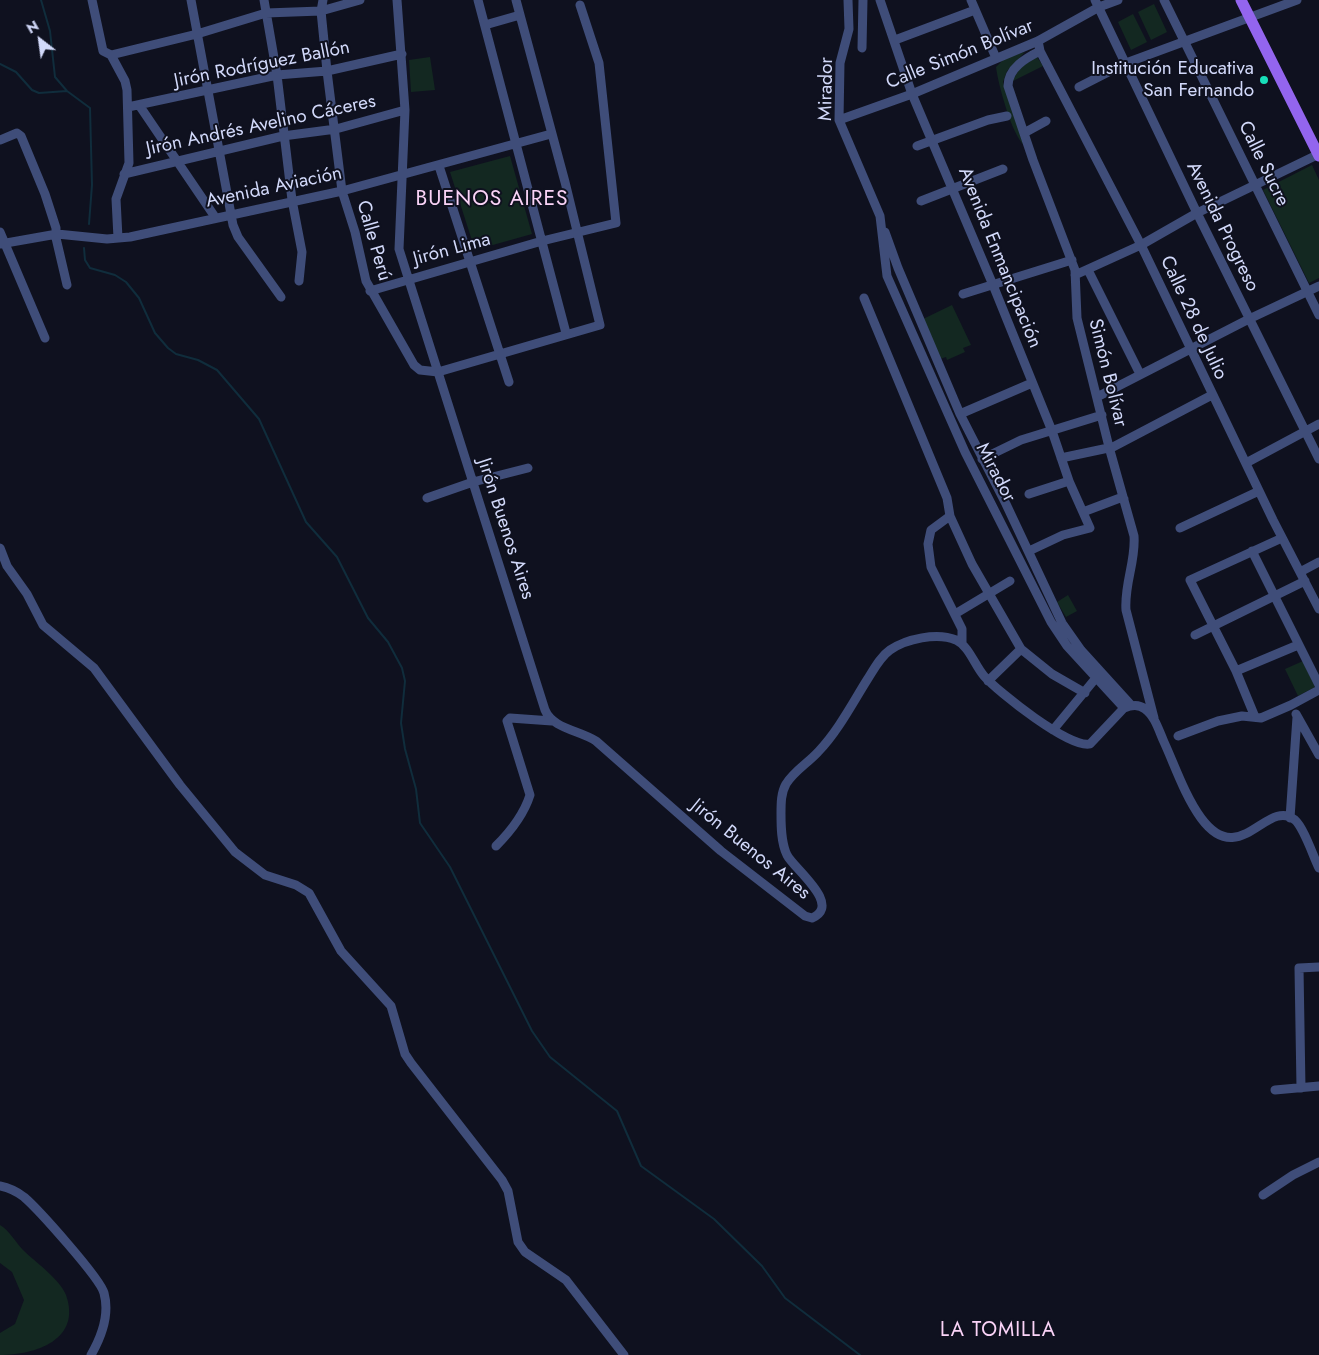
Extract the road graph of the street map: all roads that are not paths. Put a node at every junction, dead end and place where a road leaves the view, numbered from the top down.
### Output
1 (92, 0) edge
2 (191, 0) edge
3 (264, 0) edge
4 (323, 0) edge
5 (360, 0) edge
6 (396, 0) edge
7 (478, 0) edge
8 (516, 0) edge
9 (848, 0) edge
10 (863, 0) edge
11 (880, 0) edge
12 (971, 0) edge
13 (1118, 0) edge
14 (1164, 0) edge
15 (1241, 0) edge
16 (1298, 0) edge
17 (1097, 4) edge
18 (580, 5) dead end
19 (975, 10) junction
20 (321, 11) junction
21 (266, 13) junction
22 (520, 15) junction
23 (1249, 17) junction
24 (485, 24) junction
25 (197, 34) junction
26 (895, 40) junction
27 (1038, 41) junction
28 (1185, 42) junction
29 (862, 48) dead end
30 (1040, 51) junction
31 (402, 54) junction
32 (111, 55) junction
33 (996, 58) junction
34 (1126, 63) junction
35 (327, 71) junction
36 (277, 75) junction
37 (1079, 87) dead end
38 (207, 91) junction
39 (912, 94) junction
40 (139, 105) junction
41 (128, 107) junction
42 (405, 110) junction
43 (1007, 116) dead end
44 (839, 120) junction
45 (1046, 121) dead end
46 (336, 129) junction
47 (1024, 133) junction
48 (551, 134) junction
49 (284, 136) junction
50 (0, 140) edge
51 (932, 142) junction
52 (516, 144) junction
53 (917, 146) dead end
54 (219, 151) junction
55 (1319, 154) edge
56 (177, 160) junction
57 (439, 166) junction
58 (1003, 169) dead end
59 (403, 173) junction
60 (124, 174) junction
61 (1255, 186) junction
62 (954, 190) junction
63 (342, 191) junction
64 (292, 200) junction
65 (921, 201) dead end
66 (1197, 213) junction
67 (230, 214) junction
68 (215, 217) junction
69 (884, 230) junction
70 (0, 232) edge
71 (577, 232) junction
72 (57, 234) junction
73 (118, 238) junction
74 (542, 241) junction
75 (2, 244) edge
76 (1141, 245) junction
77 (1072, 260) junction
78 (470, 262) junction
79 (1088, 270) junction
80 (1075, 275) junction
81 (408, 279) junction
82 (299, 281) dead end
83 (67, 285) dead end
84 (993, 285) junction
85 (1319, 286) edge
86 (370, 291) junction
87 (1307, 292) junction
88 (963, 294) dead end
89 (280, 297) dead end
90 (864, 298) dead end
91 (1319, 315) edge
92 (1249, 319) junction
93 (566, 333) junction
94 (45, 338) dead end
95 (1189, 349) junction
96 (500, 356) junction
97 (438, 372) junction
98 (1140, 374) junction
99 (509, 382) dead end
100 (1032, 383) junction
101 (1212, 395) junction
102 (1097, 397) junction
103 (960, 414) junction
104 (1102, 415) junction
105 (1319, 424) edge
106 (1305, 431) junction
107 (1052, 432) junction
108 (1109, 447) junction
109 (1061, 458) junction
110 (982, 459) junction
111 (1319, 459) edge
112 (1246, 463) junction
113 (528, 468) dead end
114 (1068, 481) junction
115 (473, 482) junction
116 (1259, 491) junction
117 (1028, 494) dead end
118 (427, 498) dead end
119 (1124, 499) junction
120 (1083, 512) junction
121 (950, 516) junction
122 (1180, 528) dead end
123 (1282, 538) junction
124 (0, 548) edge
125 (1029, 551) junction
126 (1252, 551) junction
127 (1319, 562) edge
128 (1300, 572) junction
129 (1010, 581) dead end
130 (1305, 582) junction
131 (988, 593) junction
132 (1275, 598) junction
133 (1319, 609) edge
134 (955, 614) junction
135 (1213, 625) junction
136 (1195, 635) dead end
137 (962, 644) junction
138 (1298, 645) junction
139 (1021, 649) junction
140 (1236, 671) junction
141 (1098, 674) junction
142 (988, 680) junction
143 (1319, 685) edge
144 (1319, 690) edge
145 (1084, 693) junction
146 (1291, 705) junction
147 (1128, 707) junction
148 (1255, 717) junction
149 (1297, 717) junction
150 (552, 721) junction
151 (1155, 722) junction
152 (1053, 730) junction
153 (1178, 736) dead end
154 (1319, 755) edge
155 (1290, 818) junction
156 (496, 846) dead end
157 (1319, 868) edge
158 (1319, 967) edge
159 (1319, 1086) edge
160 (1301, 1088) junction
161 (1275, 1090) dead end
162 (1319, 1162) edge
163 (0, 1186) edge
164 (1264, 1195) dead end
165 (91, 1355) edge
166 (624, 1355) edge

1 - 32 street
2 - 25 street
3 - 21 street
4 - 20 street, Calle Perú
5 - 20 street
6 - 31 street, Jirón Buenos Aires
7 - 24 street
8 - 22 street
9 - 44 street, Mirador
10 - 29 street
11 - 26 street, Avenida Enmancipación
12 - 19 street
13 - 17 street, Calle Simón Bolívar
14 - 28 street, Calle Sucre
15 - 23 main road
16 - 23 street
17 - 27 street, Calle Simón Bolívar
17 - 34 street, Avenida Progreso
18 - 71 street, Jirón Lima
19 - 26 street
19 - 33 street
20 - 21 street
20 - 35 street, Calle Perú
21 - 25 street
21 - 36 street
22 - 24 street
22 - 48 street
23 - 28 street
23 - 55 main road
24 - 52 street
25 - 32 street
25 - 38 street
26 - 39 street, Avenida Enmancipación
27 - 30 street, Calle 28 de Julio
27 - 33 street, Calle Simón Bolívar
28 - 34 street
28 - 61 street, Calle Sucre
30 - 47 street, Simón Bolívar
30 - 76 street, Calle 28 de Julio
31 - 35 street, Jirón Rodríguez Ballón
31 - 42 street, Jirón Buenos Aires
32 - 41 street
33 - 39 street, Calle Simón Bolívar
34 - 37 street
34 - 66 street, Avenida Progreso
35 - 36 street, Jirón Rodríguez Ballón
35 - 46 street, Calle Perú
36 - 38 street, Jirón Rodríguez Ballón
36 - 49 street
38 - 40 street, Jirón Rodríguez Ballón
38 - 54 street
39 - 44 street, Calle Simón Bolívar
39 - 51 street, Avenida Enmancipación
40 - 41 street, Jirón Rodríguez Ballón
40 - 56 street
41 - 60 street
42 - 46 street, Jirón Andrés Avelino Cáceres
42 - 59 street, Jirón Buenos Aires
43 - 51 street
44 - 69 street, Mirador
45 - 47 street
46 - 49 street, Jirón Andrés Avelino Cáceres
46 - 63 street, Calle Perú
47 - 77 street, Simón Bolívar
48 - 52 street, Avenida Aviación
48 - 71 street
49 - 54 street, Jirón Andrés Avelino Cáceres
49 - 64 street
50 - 72 street
51 - 53 street
51 - 62 street, Avenida Enmancipación
52 - 57 street, Avenida Aviación
52 - 74 street
54 - 56 street, Jirón Andrés Avelino Cáceres
54 - 67 street
55 - 61 street
56 - 60 street, Jirón Andrés Avelino Cáceres
56 - 68 street
57 - 59 street, Avenida Aviación
57 - 78 street
58 - 62 street
59 - 63 street, Avenida Aviación
59 - 81 street, Jirón Buenos Aires
60 - 73 street
61 - 66 street
61 - 87 street, Calle Sucre
62 - 65 street
62 - 84 street, Avenida Enmancipación
63 - 64 street, Avenida Aviación
63 - 86 street, Calle Perú
64 - 67 street, Avenida Aviación
64 - 82 street
66 - 76 street
66 - 92 street, Avenida Progreso
67 - 68 street, Avenida Aviación
67 - 89 street
68 - 73 street, Avenida Aviación
69 - 103 street, Mirador
69 - 141 street, Mirador
70 - 75 street
71 - 74 street, Jirón Lima
71 - 93 street
72 - 73 street, Avenida Aviación
72 - 75 street, Avenida Aviación
72 - 83 street
74 - 78 street, Jirón Lima
74 - 93 street
75 - 94 street
76 - 79 street
76 - 95 street, Calle 28 de Julio
77 - 80 street, Simón Bolívar
77 - 84 street
78 - 81 street, Jirón Lima
78 - 96 street
79 - 80 street
79 - 98 street
80 - 102 street, Simón Bolívar
81 - 86 street, Jirón Lima
81 - 97 street, Jirón Buenos Aires
84 - 88 street
84 - 100 street, Avenida Enmancipación
85 - 87 street
86 - 97 street, Calle Perú
87 - 91 street, Calle Sucre
87 - 92 street
90 - 121 street
92 - 95 street
92 - 106 street, Avenida Progreso
93 - 96 street
95 - 98 street
95 - 101 street, Calle 28 de Julio
96 - 97 street
96 - 99 street
97 - 115 street, Jirón Buenos Aires
98 - 102 street
100 - 103 street
100 - 107 street, Avenida Enmancipación
101 - 108 street
101 - 112 street, Calle 28 de Julio
102 - 104 street, Simón Bolívar
103 - 110 street, Mirador
104 - 107 street
104 - 108 street, Simón Bolívar
105 - 106 street
106 - 111 street, Avenida Progreso
106 - 112 street
107 - 109 street, Avenida Enmancipación
107 - 110 street
108 - 109 street
108 - 119 street, Simón Bolívar
109 - 114 street, Avenida Enmancipación
110 - 125 street, Mirador
112 - 116 street, Calle 28 de Julio
113 - 115 street
114 - 117 street
114 - 120 street, Avenida Enmancipación
115 - 118 street
115 - 150 street, Jirón Buenos Aires
116 - 122 street
116 - 123 street, Calle 28 de Julio
119 - 120 street
119 - 151 street, Simón Bolívar
120 - 125 street, Avenida Enmancipación
121 - 131 street
121 - 134 street
123 - 126 street
123 - 128 street, Calle 28 de Julio
124 - 166 street
125 - 141 street, Mirador
126 - 132 street
126 - 135 street
127 - 128 street
128 - 130 street, Calle 28 de Julio
129 - 131 street
130 - 132 street
130 - 133 street, Calle 28 de Julio
131 - 134 street
131 - 139 street
132 - 135 street
132 - 138 street
134 - 137 street
135 - 136 street
135 - 140 street
137 - 142 street
137 - 150 street, Jirón Buenos Aires
138 - 140 street
138 - 143 street
139 - 142 street
139 - 145 street
140 - 148 street
141 - 145 street
141 - 147 street, Mirador
142 - 152 street
144 - 146 street
145 - 152 street
146 - 148 street
146 - 149 street
147 - 151 street
147 - 152 street
148 - 153 street
149 - 154 street
149 - 155 street
150 - 156 street
151 - 155 street
155 - 157 street
158 - 160 street
159 - 160 street
160 - 161 street
162 - 164 street
163 - 165 street

